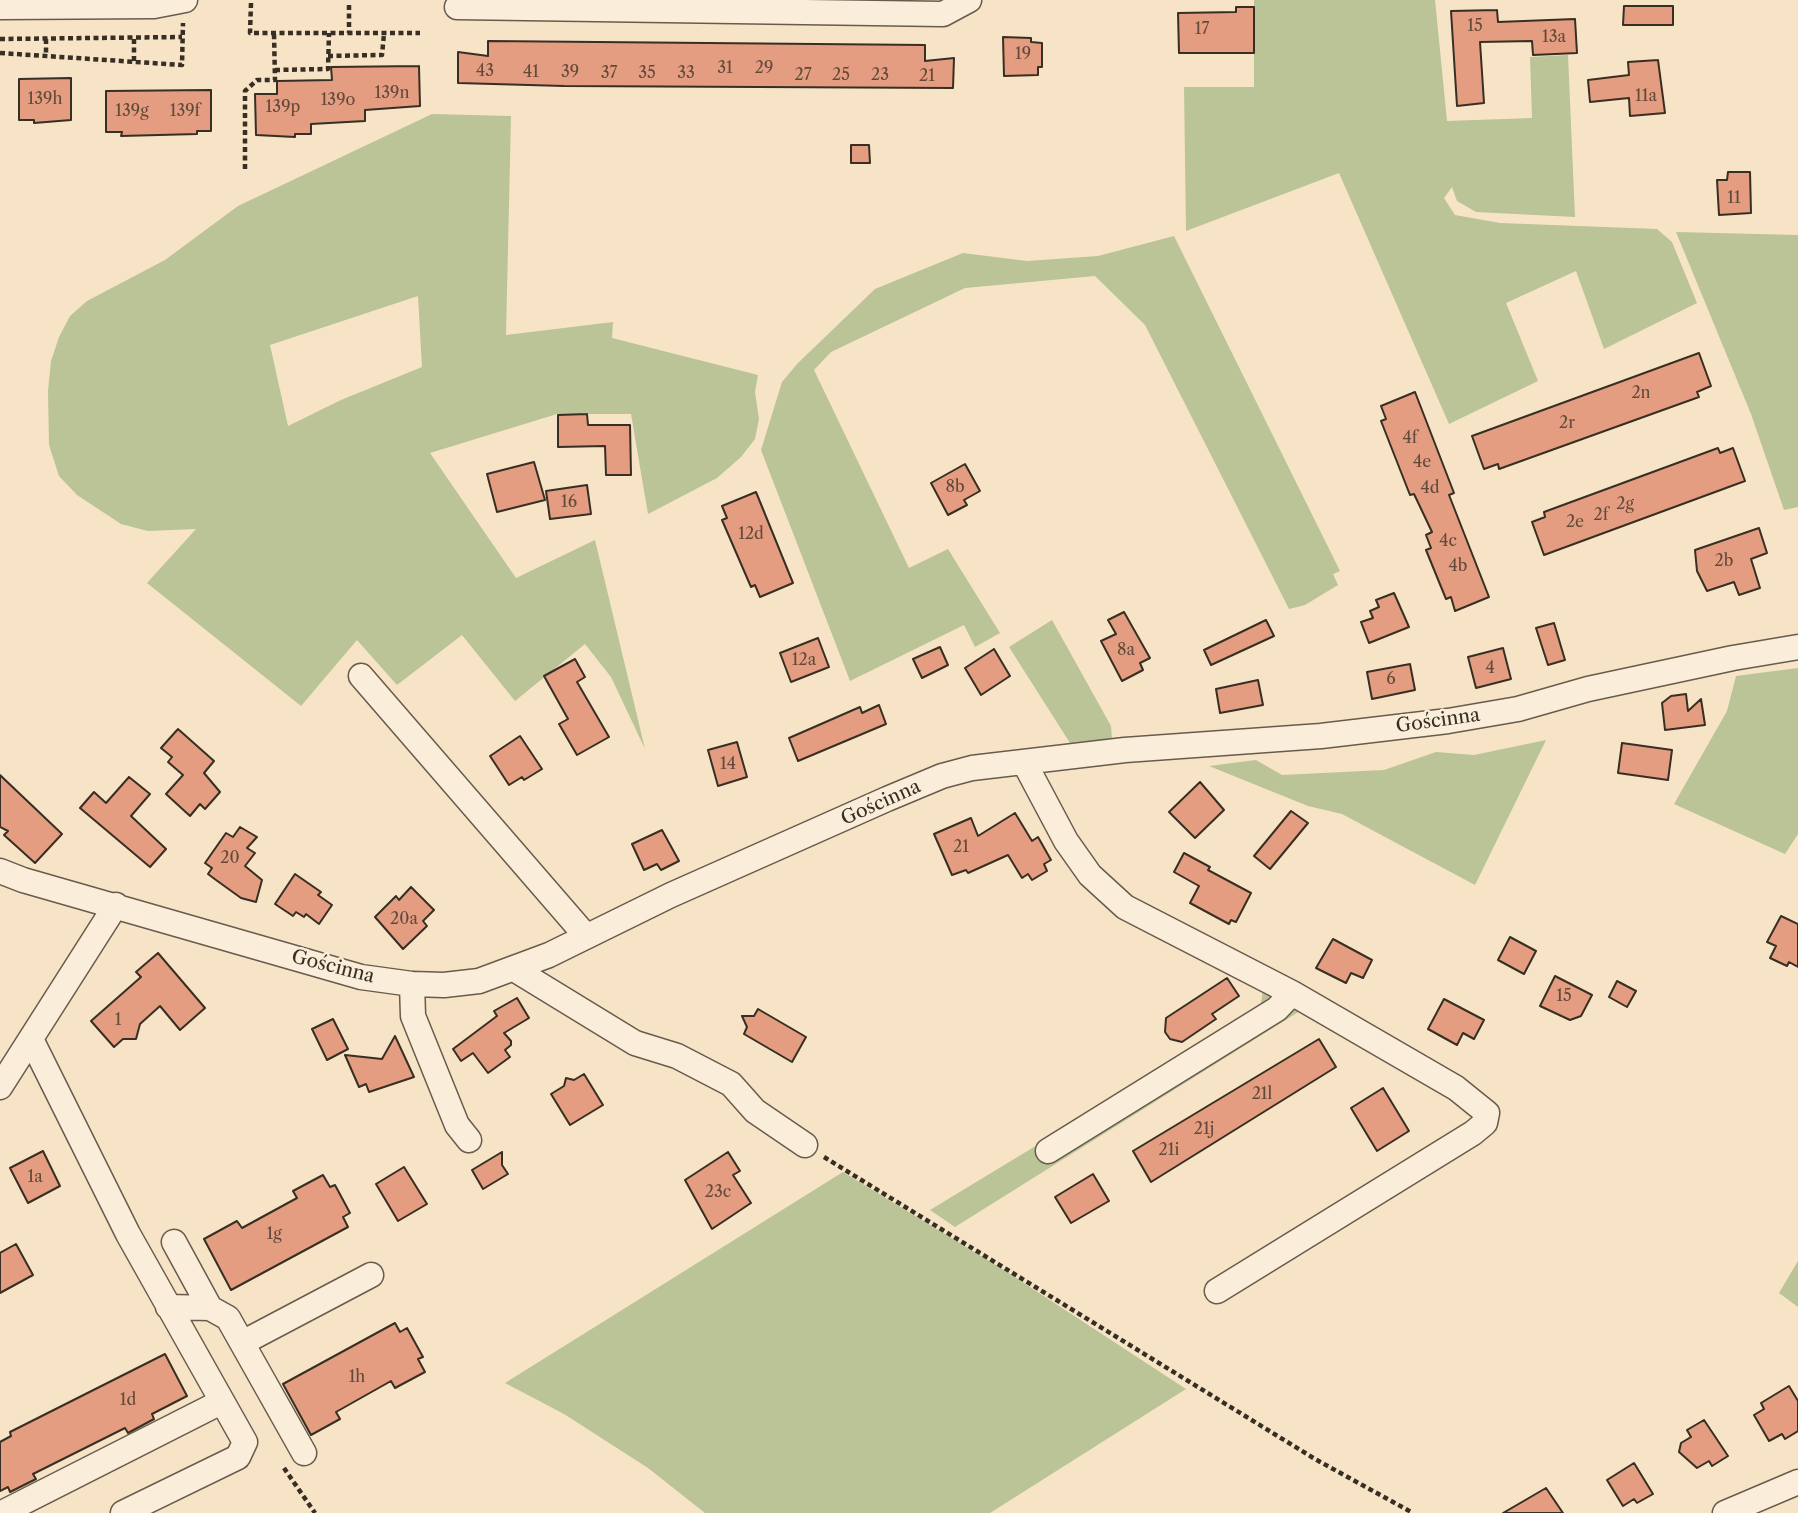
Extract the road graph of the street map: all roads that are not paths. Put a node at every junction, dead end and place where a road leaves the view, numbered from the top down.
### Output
1 (969, 0) edge
2 (184, 1) edge
3 (0, 7) edge
4 (457, 7) dead end
5 (1798, 647) edge
6 (361, 676) dead end
7 (1024, 762) junction
8 (0, 871) edge
9 (116, 905) junction
10 (586, 936) junction
11 (514, 969) junction
12 (412, 984) junction
13 (1292, 993) junction
14 (31, 1039) junction
15 (0, 1087) edge
16 (469, 1140) dead end
17 (806, 1146) road end
18 (1048, 1151) dead end
19 (174, 1242) dead end
20 (371, 1275) dead end
21 (1217, 1291) dead end
22 (168, 1307) junction
23 (211, 1308) junction
24 (244, 1342) junction
25 (221, 1402) junction
26 (304, 1453) dead end
27 (1798, 1482) edge
28 (2, 1513) edge
29 (122, 1513) edge
30 (1725, 1513) edge

1 - 4 street
2 - 3 street
5 - 7 street, Gościnna
6 - 10 street
7 - 10 street, Gościnna
7 - 13 street
8 - 9 street, Gościnna
9 - 12 street, Gościnna
9 - 14 street
10 - 11 street, Gościnna
11 - 12 street, Gościnna
11 - 17 street
12 - 16 street
13 - 18 street
13 - 21 street
14 - 15 street
14 - 22 street
19 - 23 street
20 - 24 street
22 - 23 street
22 - 25 street
23 - 24 street
24 - 26 street
25 - 28 street
25 - 29 street
27 - 30 street

